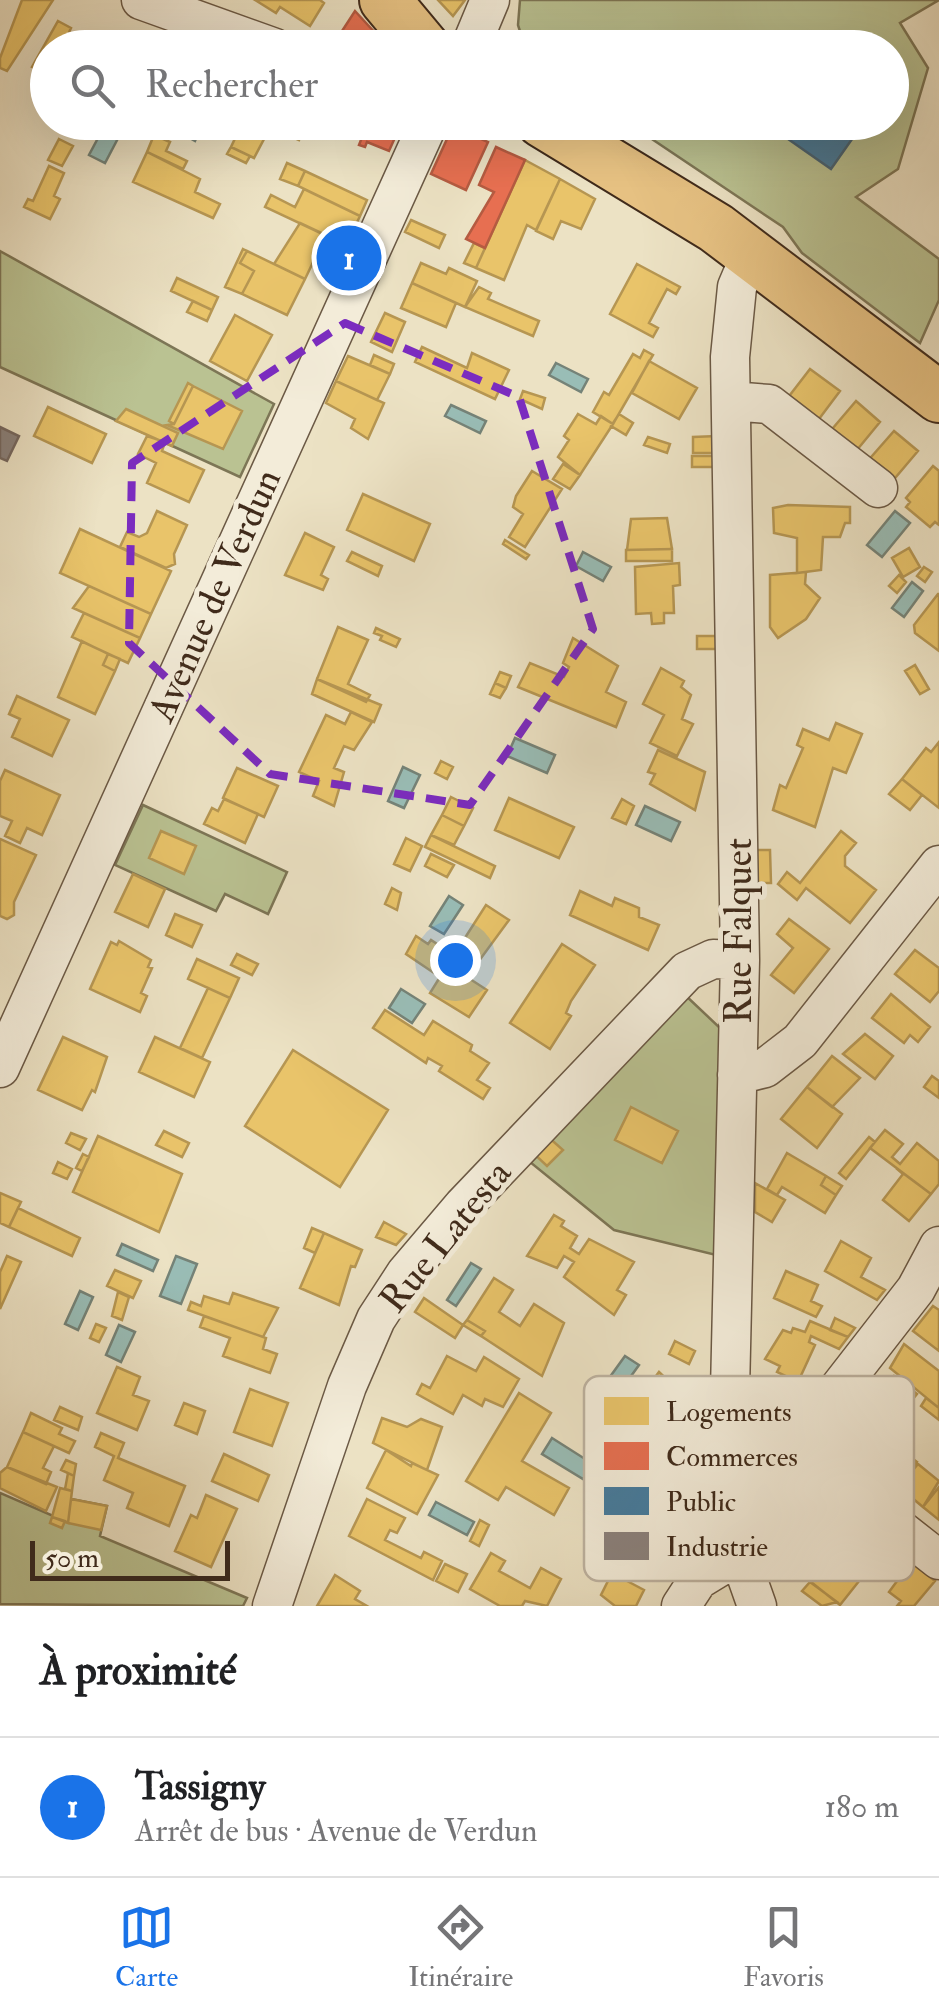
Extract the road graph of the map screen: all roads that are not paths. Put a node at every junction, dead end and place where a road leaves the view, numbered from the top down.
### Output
1 (142, 0) edge
2 (385, 0) edge
3 (490, 0) edge
4 (225, 30) edge
5 (410, 30) edge
6 (478, 30) edge
7 (421, 140) edge
8 (572, 140) edge
9 (751, 254) junction
10 (939, 397) edge
11 (731, 401) junction
12 (878, 488) dead end
13 (939, 865) edge
14 (740, 960) junction
15 (0, 1068) edge
16 (738, 1075) junction
17 (937, 1251) edge
18 (731, 1376) edge
19 (848, 1376) edge
20 (914, 1540) edge
21 (939, 1560) edge
22 (697, 1581) edge
23 (748, 1581) edge
24 (272, 1606) edge
25 (681, 1606) edge
26 (756, 1606) edge

1 - 4 street
2 - 5 main road
3 - 6 street
7 - 15 street, Avenue de Verdun
8 - 9 main road
9 - 10 main road
9 - 11 street, Rue Falquet
11 - 12 street
11 - 14 street, Rue Falquet
13 - 16 street
14 - 16 street, Rue Falquet
14 - 24 street, Rue Latesta
16 - 18 street, Rue Falquet
17 - 19 street
20 - 21 street
22 - 25 street
23 - 26 street, Rue Falquet

